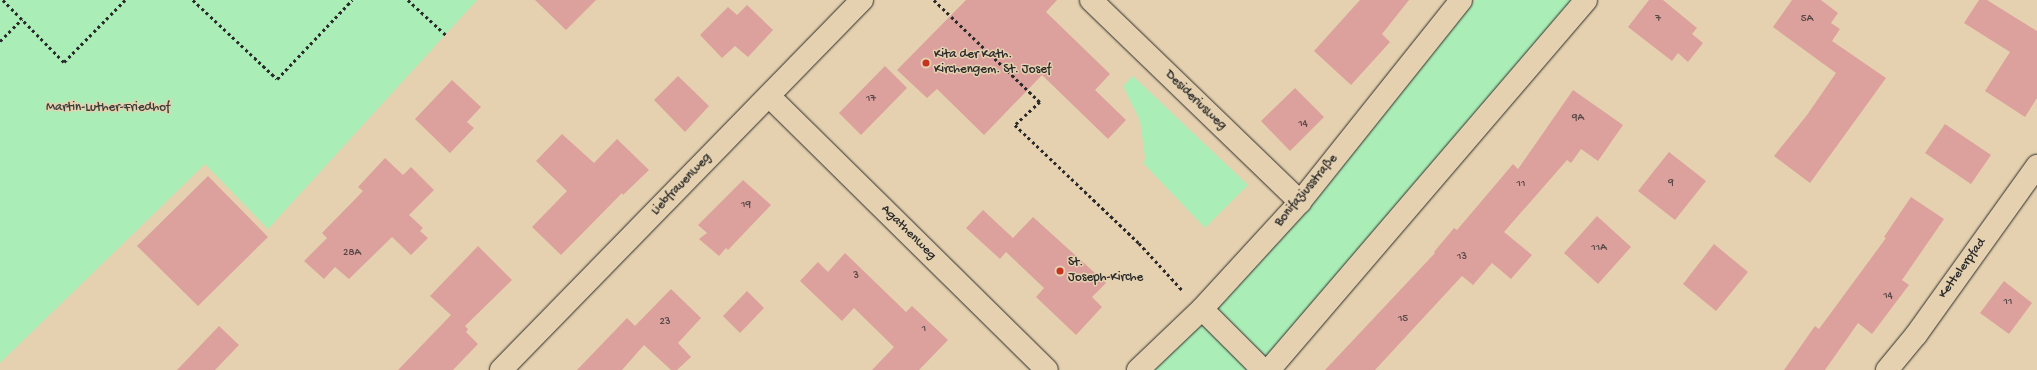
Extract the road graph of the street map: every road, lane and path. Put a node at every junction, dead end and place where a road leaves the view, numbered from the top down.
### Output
1 (3, 0) edge
2 (125, 0) edge
3 (193, 0) edge
4 (352, 0) edge
5 (408, 0) edge
6 (862, 0) edge
7 (934, 0) edge
8 (1091, 0) edge
9 (1461, 0) edge
10 (1586, 0) edge
11 (22, 19) junction
12 (446, 35) dead end
13 (0, 41) edge
14 (769, 96) junction
15 (2037, 166) edge
16 (1300, 202) junction
17 (1202, 309) junction
18 (501, 370) edge
19 (1047, 370) edge
20 (1138, 370) edge
21 (1263, 370) edge
22 (1269, 370) edge
23 (1887, 370) edge

1 - 11 path
2 - 11 path
3 - 4 path
5 - 12 path
6 - 14 street, Liebfrauenweg
7 - 17 path
8 - 16 street, Desideriusweg
9 - 16 street, Bonifaziusstraße
10 - 22 street
11 - 13 path
14 - 18 street, Liebfrauenweg
14 - 19 street, Agathenweg
15 - 23 street, Kettelerpfad
16 - 17 street, Bonifaziusstraße
17 - 20 street, Bonifaziusstraße
17 - 21 street

